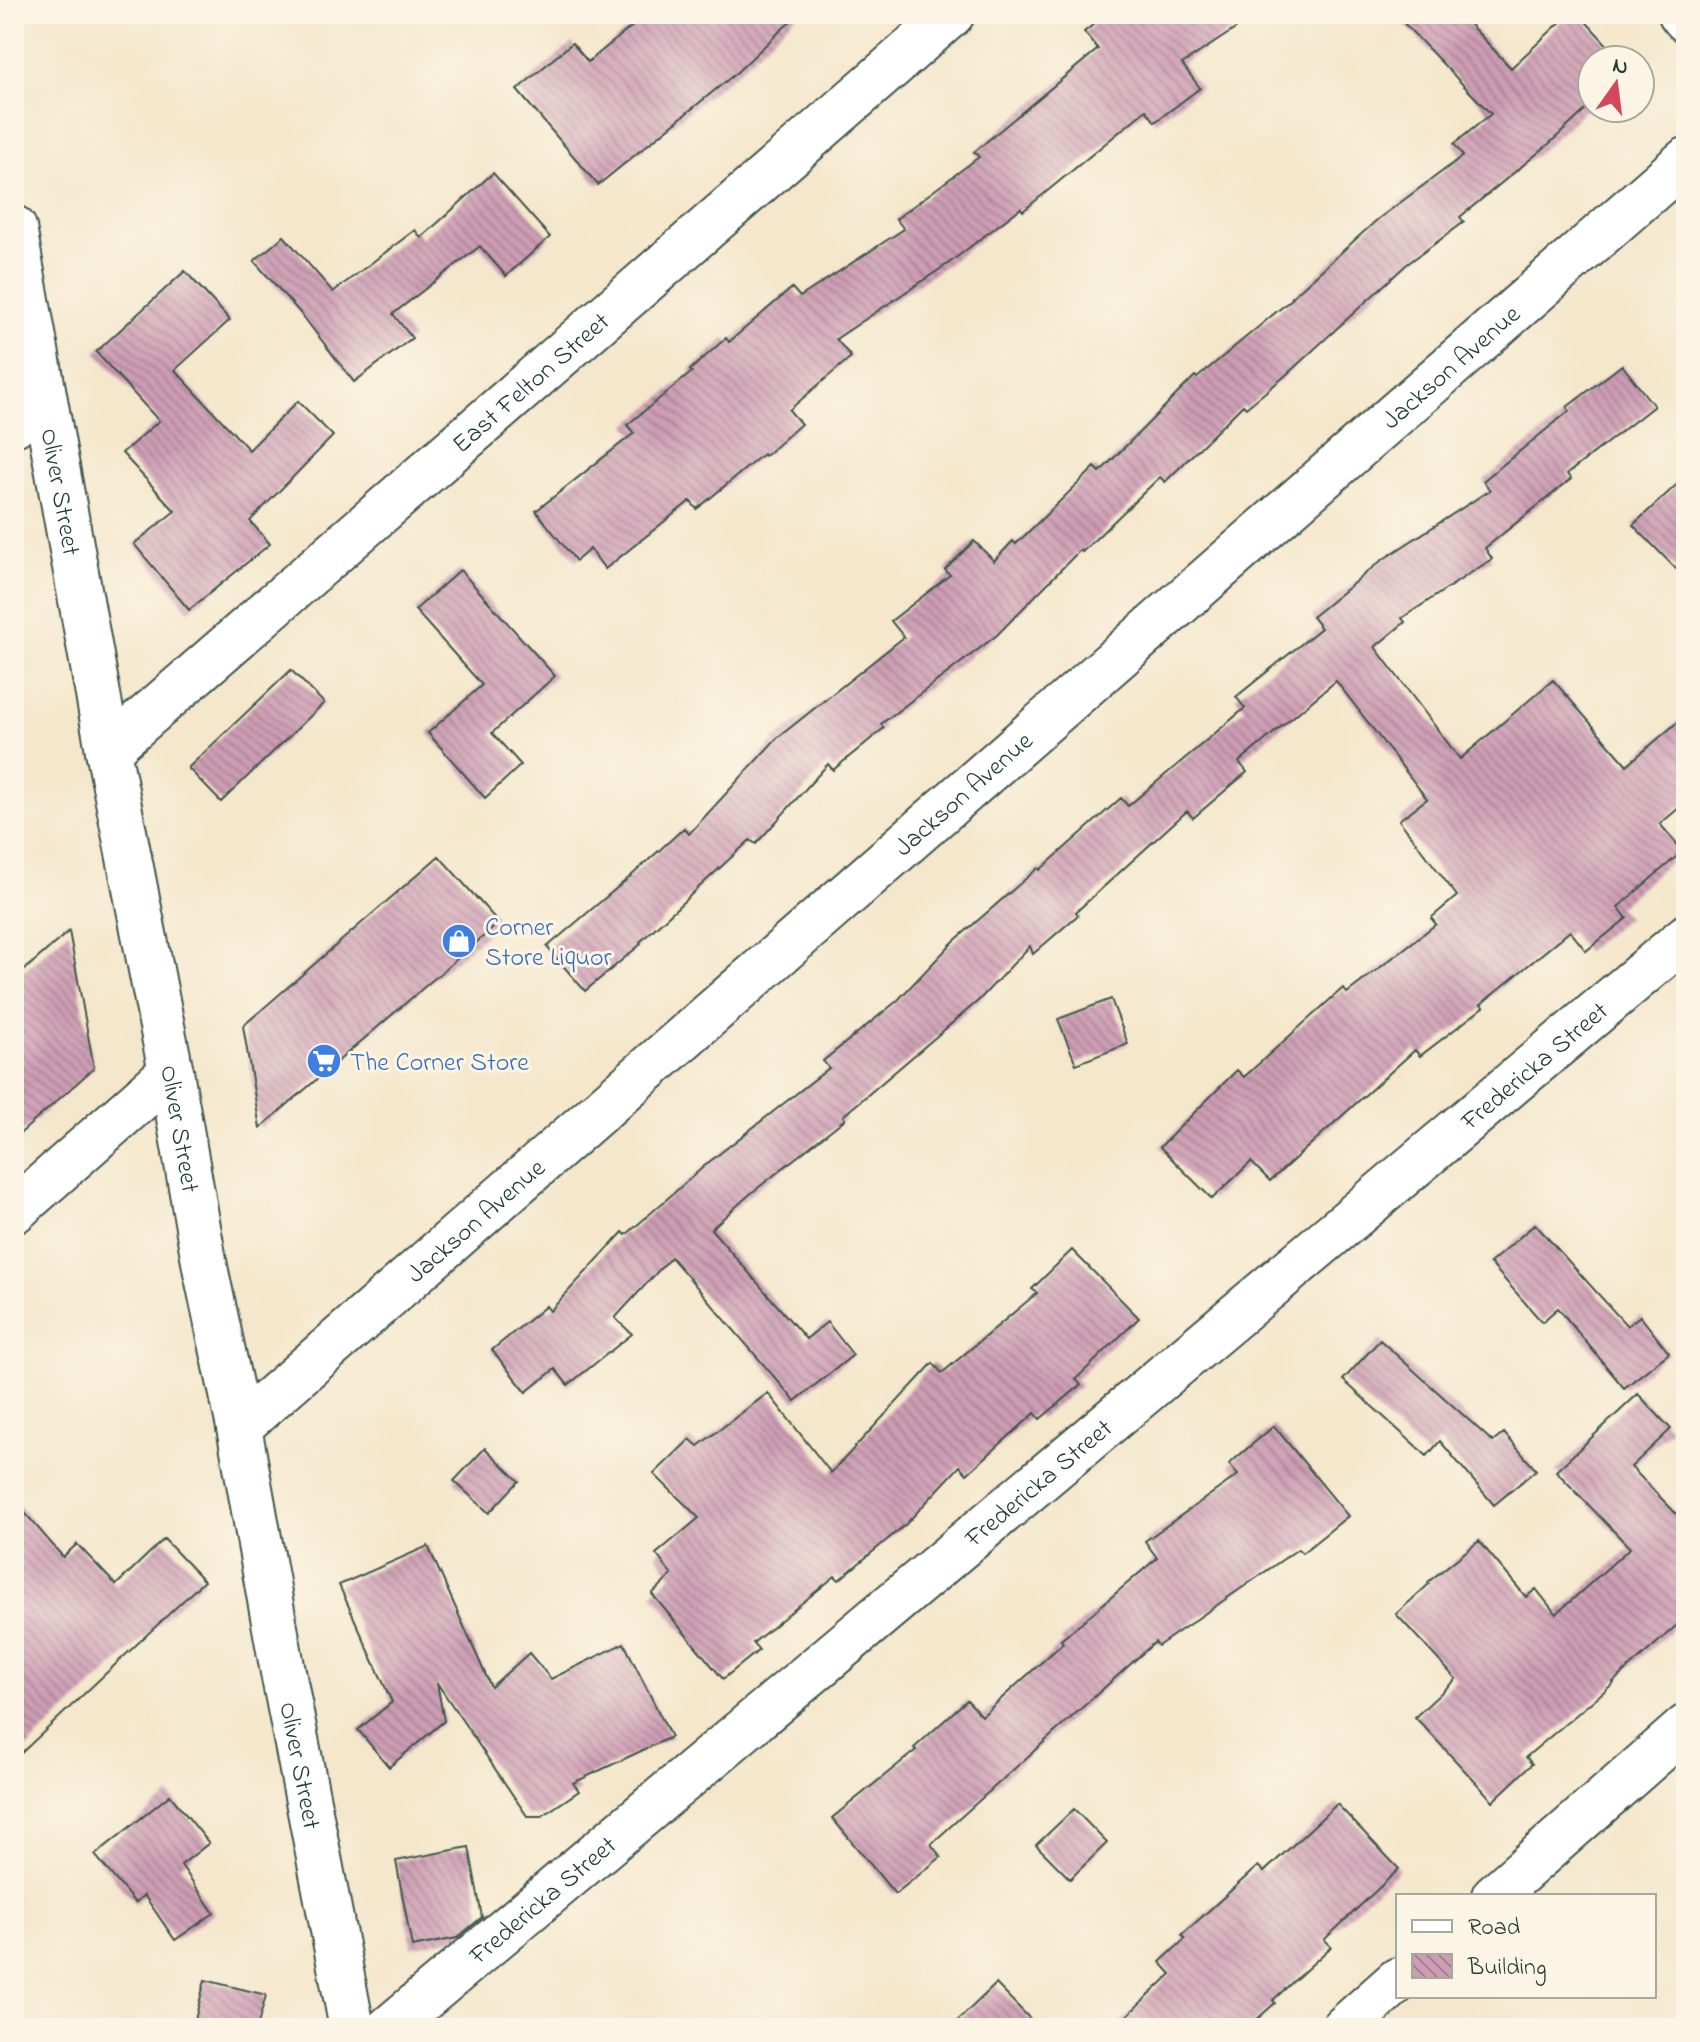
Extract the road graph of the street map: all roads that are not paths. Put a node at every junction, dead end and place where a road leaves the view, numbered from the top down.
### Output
1 (952, 14) edge
2 (1681, 14) edge
3 (1686, 20) edge
4 (1686, 160) edge
5 (14, 228) edge
6 (29, 411) edge
7 (108, 750) junction
8 (1686, 937) edge
9 (171, 1072) junction
10 (14, 1211) edge
11 (239, 1427) junction
12 (1686, 1727) edge
13 (1496, 1894) edge
14 (1396, 1982) edge
15 (352, 2028) edge
16 (389, 2028) edge
17 (1344, 2028) edge

1 - 7 street, East Felton Street
2 - 3 street
4 - 11 street, Jackson Avenue
5 - 6 street, Oliver Street
6 - 7 street, Oliver Street
7 - 9 street, Oliver Street
8 - 16 street, Fredericka Street
9 - 10 street
9 - 11 street, Oliver Street
11 - 15 street, Oliver Street
12 - 13 street
14 - 17 street

